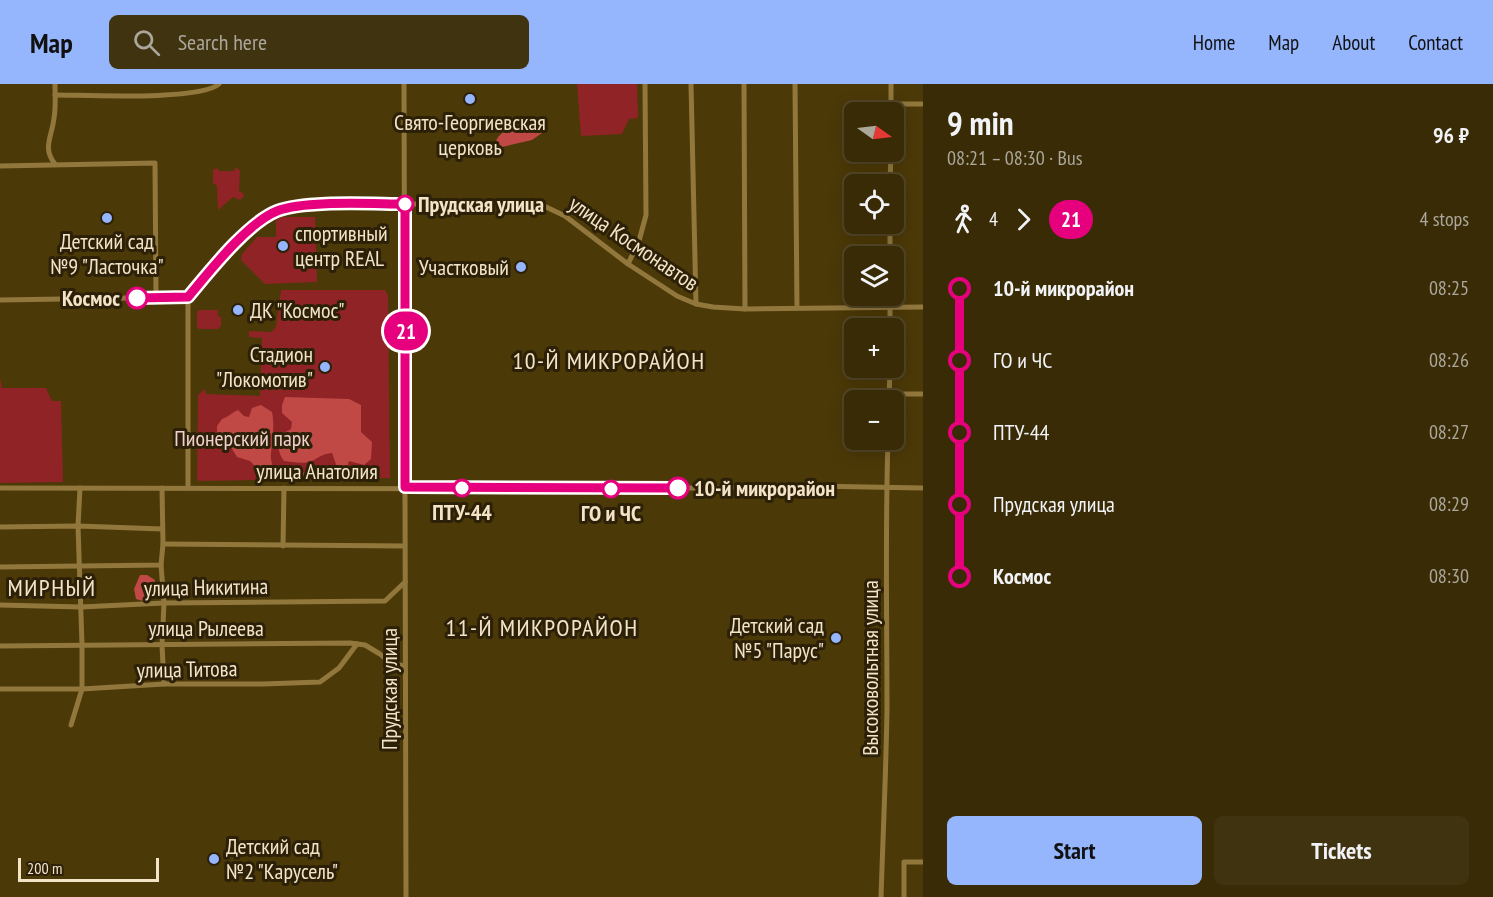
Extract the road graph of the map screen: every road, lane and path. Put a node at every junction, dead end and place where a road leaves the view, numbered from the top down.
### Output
1 (55, 84) edge
2 (219, 84) edge
3 (404, 84) edge
4 (645, 84) edge
5 (692, 84) edge
6 (744, 84) edge
7 (795, 84) edge
8 (891, 84) edge
9 (55, 94) junction
10 (891, 102) edge
11 (904, 104) edge
12 (923, 104) edge
13 (0, 165) edge
14 (55, 165) junction
15 (405, 204) junction
16 (628, 264) junction
17 (188, 297) junction
18 (156, 298) junction
19 (0, 300) edge
20 (696, 304) junction
21 (890, 307) junction
22 (923, 307) edge
23 (797, 308) junction
24 (745, 309) junction
25 (890, 318) edge
26 (923, 394) edge
27 (904, 396) edge
28 (888, 450) edge
29 (886, 486) junction
30 (405, 487) junction
31 (0, 488) edge
32 (80, 488) junction
33 (162, 488) junction
34 (188, 488) junction
35 (284, 488) junction
36 (923, 488) edge
37 (78, 526) junction
38 (0, 527) edge
39 (162, 529) junction
40 (163, 544) junction
41 (283, 546) junction
42 (405, 546) junction
43 (161, 565) junction
44 (79, 566) junction
45 (0, 567) edge
46 (405, 582) junction
47 (164, 603) junction
48 (0, 606) edge
49 (81, 607) junction
50 (357, 644) junction
51 (82, 645) junction
52 (162, 645) junction
53 (0, 646) edge
54 (405, 666) junction
55 (164, 684) junction
56 (0, 689) edge
57 (82, 689) junction
58 (71, 725) dead end
59 (923, 862) edge
60 (406, 897) edge
61 (881, 897) edge
62 (904, 897) edge

1 - 9 street
2 - 9 street
3 - 15 street, Прудская улица
4 - 16 street
5 - 20 street
6 - 24 street
7 - 23 street
8 - 10 street
9 - 14 street
11 - 12 street
13 - 14 street
14 - 18 street
15 - 16 street, улица Космонавтов
15 - 17 street, улица Космонавтов
15 - 30 street, Прудская улица
16 - 20 street, улица Космонавтов
17 - 18 street
17 - 34 street
18 - 19 street
20 - 24 street, улица Космонавтов
21 - 22 street, улица Космонавтов
21 - 23 street, улица Космонавтов
21 - 25 street
23 - 24 street, улица Космонавтов
26 - 27 street
28 - 29 street, Высоковольтная улица
29 - 30 street, улица Анатолия
29 - 36 street, улица Анатолия
29 - 61 street, Высоковольтная улица
30 - 35 street, улица Анатолия
30 - 42 street, Прудская улица
31 - 32 street, улица Анатолия
32 - 33 street, улица Анатолия
32 - 37 street
33 - 34 street, улица Анатолия
33 - 39 street
34 - 35 street, улица Анатолия
35 - 41 street
37 - 38 street
37 - 39 street
37 - 44 street
39 - 40 street
40 - 41 street
40 - 43 street
41 - 42 street
42 - 46 street, Прудская улица
43 - 44 street
43 - 47 street
44 - 45 street
44 - 49 street
46 - 47 street, улица Никитина
46 - 54 street, Прудская улица
47 - 49 street, улица Никитина
47 - 52 street
48 - 49 street, улица Никитина
49 - 51 street
50 - 52 street, улица Рылеева
50 - 54 street, улица Рылеева
50 - 55 street, улица Титова
51 - 52 street, улица Рылеева
51 - 53 street, улица Рылеева
51 - 57 street
52 - 55 street
54 - 60 street, Прудская улица
55 - 57 street, улица Титова
56 - 57 street, улица Титова
57 - 58 street
59 - 62 street

